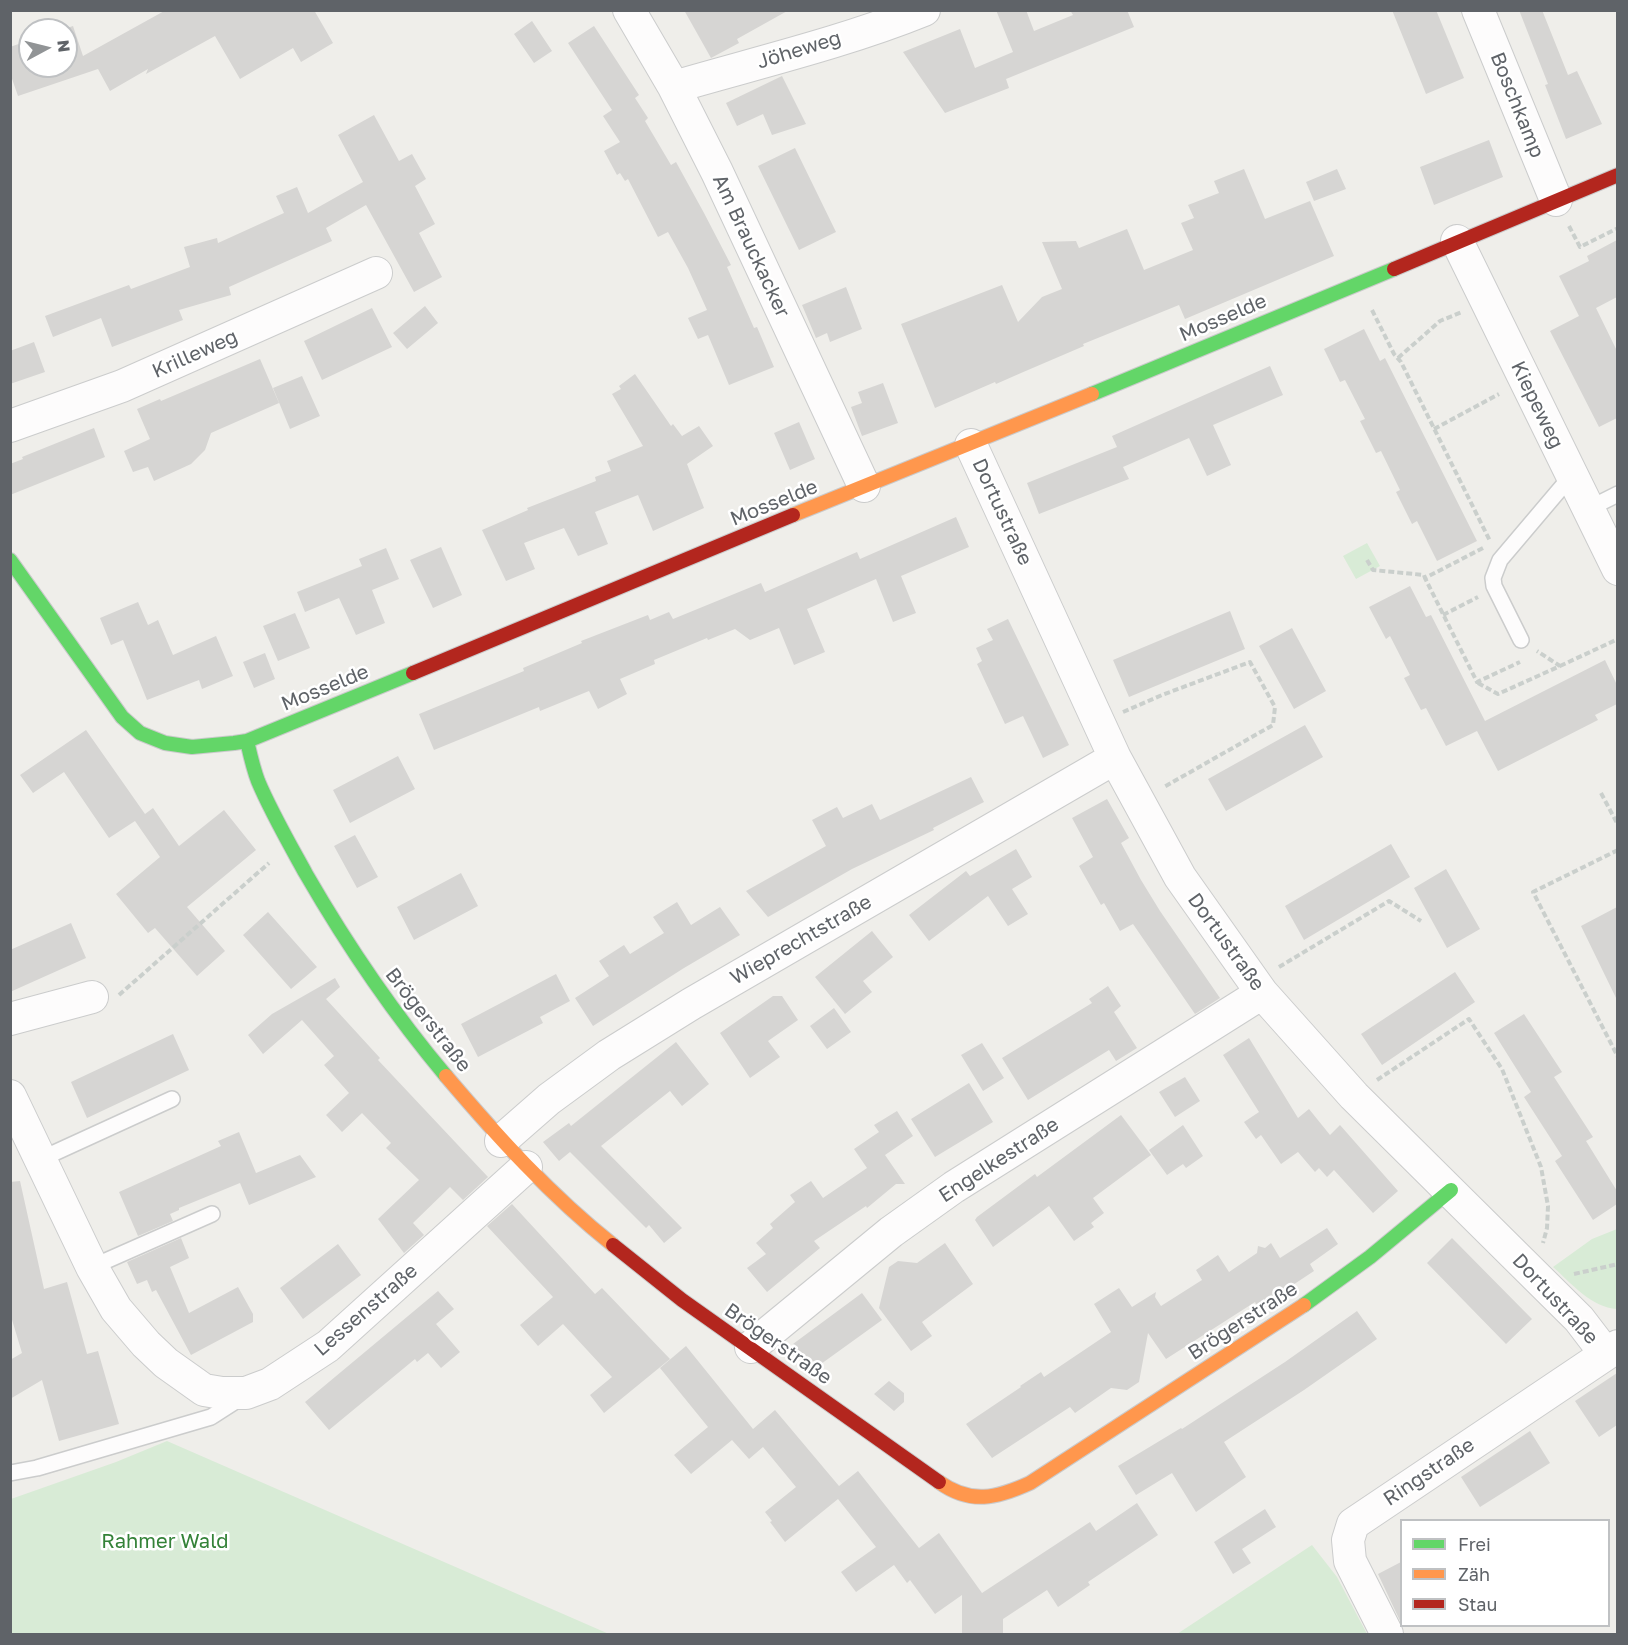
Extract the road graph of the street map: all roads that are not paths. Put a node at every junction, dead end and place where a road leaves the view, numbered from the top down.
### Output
1 (629, 10) edge
2 (924, 10) edge
3 (1478, 10) edge
4 (674, 87) junction
5 (1617, 175) edge
6 (1556, 200) junction
7 (1457, 241) junction
8 (376, 273) dead end
9 (10, 426) edge
10 (971, 445) junction
11 (1572, 475) junction
12 (864, 486) junction
13 (1617, 494) edge
14 (1588, 509) junction
15 (10, 560) edge
16 (1617, 569) edge
17 (1521, 640) road end
18 (246, 741) junction
19 (1115, 758) junction
20 (1268, 981) junction
21 (92, 997) road end
22 (10, 1019) edge
23 (10, 1096) edge
24 (172, 1099) dead end
25 (501, 1141) junction
26 (41, 1159) junction
27 (526, 1167) junction
28 (1451, 1190) junction
29 (212, 1214) dead end
30 (92, 1267) junction
31 (751, 1347) junction
32 (1611, 1350) edge
33 (246, 1394) junction
34 (10, 1473) edge
35 (1387, 1635) edge

1 - 4 street, Am Brauckacker
2 - 4 street, Jöheweg
3 - 6 street, Boschkamp
4 - 12 street, Am Brauckacker
5 - 6 street, Mosselde
6 - 7 street, Mosselde
7 - 10 street, Mosselde
7 - 11 street, Kiepeweg
8 - 9 street, Krilleweg
10 - 12 street, Mosselde
10 - 19 street, Dortustraße
11 - 14 street, Kiepeweg
11 - 17 lane
12 - 18 street, Mosselde
13 - 14 lane
14 - 16 street, Kiepeweg
15 - 18 street, Mosselde
18 - 25 street, Brögerstraße
19 - 20 street, Dortustraße
19 - 25 street, Wieprechtstraße
20 - 28 street, Dortustraße
20 - 31 street, Engelkestraße
21 - 22 street
23 - 26 street, Lessenstraße
24 - 26 lane
25 - 27 street, Brögerstraße
26 - 30 street, Lessenstraße
27 - 31 street, Brögerstraße
27 - 33 street, Lessenstraße
28 - 31 street, Brögerstraße
28 - 32 street, Dortustraße
29 - 30 lane
30 - 33 street, Lessenstraße
32 - 35 street, Ringstraße
33 - 34 lane

